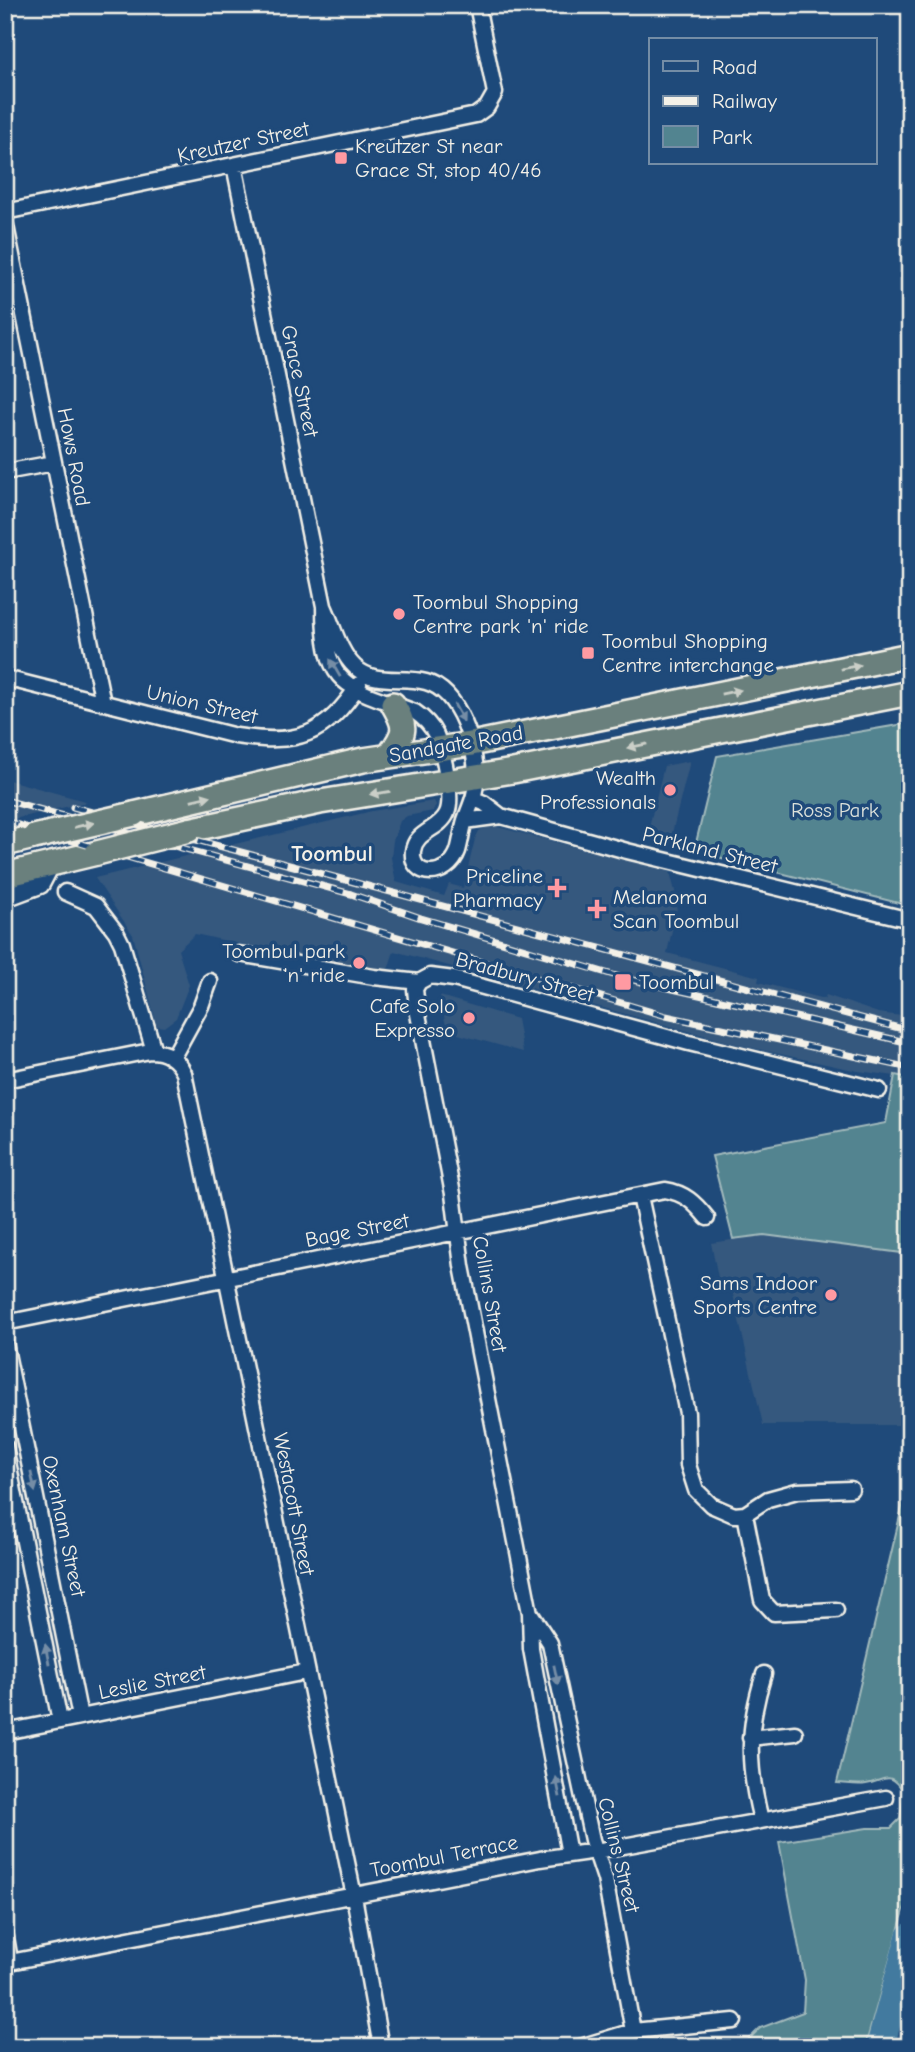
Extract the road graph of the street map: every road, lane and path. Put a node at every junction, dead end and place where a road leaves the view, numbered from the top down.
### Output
1 (477, 5) edge
2 (234, 165) junction
3 (5, 212) edge
4 (6, 228) edge
5 (54, 463) junction
6 (5, 472) edge
7 (324, 606) junction
8 (910, 655) edge
9 (365, 674) junction
10 (5, 678) edge
11 (355, 690) junction
12 (910, 693) edge
13 (103, 702) junction
14 (393, 704) junction
15 (471, 744) junction
16 (441, 749) junction
17 (389, 756) junction
18 (447, 782) junction
19 (475, 788) junction
20 (501, 816) junction
21 (465, 821) junction
22 (5, 844) edge
23 (51, 863) junction
24 (5, 874) edge
25 (65, 892) dead end
26 (5, 897) edge
27 (910, 920) edge
28 (239, 954) dead end
29 (210, 981) dead end
30 (419, 982) junction
31 (154, 1051) junction
32 (173, 1057) junction
33 (5, 1080) edge
34 (879, 1090) dead end
35 (640, 1196) junction
36 (707, 1218) dead end
37 (458, 1231) junction
38 (227, 1277) junction
39 (5, 1322) edge
40 (5, 1343) edge
41 (5, 1447) edge
42 (851, 1489) dead end
43 (745, 1514) junction
44 (836, 1610) dead end
45 (530, 1613) junction
46 (306, 1672) junction
47 (764, 1674) dead end
48 (80, 1717) junction
49 (60, 1721) junction
50 (5, 1732) edge
51 (795, 1733) dead end
52 (750, 1738) junction
53 (886, 1798) dead end
54 (761, 1820) junction
55 (596, 1851) junction
56 (569, 1854) junction
57 (354, 1896) junction
58 (5, 1931) edge
59 (7, 1961) edge
60 (734, 2021) dead end
61 (633, 2031) junction
62 (603, 2043) edge
63 (381, 2047) edge
64 (580, 2047) edge

1 - 2 street, Kreutzer Street
2 - 3 street, Kreutzer Street
2 - 7 street, Grace Street
4 - 5 street, Hows Road
5 - 6 street
5 - 13 street, Hows Road
7 - 9 street, Grace Street
11 -> 7 street, Grace Street
15 -> 8 highway, Sandgate Road
9 - 11 street, Union Street
9 -> 15 street
10 - 13 street, Union Street
11 - 13 street, Union Street
11 - 14 street, Grace Street
12 -> 19 highway, Sandgate Road
14 - 16 street, Grace Street
14 - 17 highway
15 - 16 highway, Sandgate Road
15 - 19 street
16 - 17 highway, Sandgate Road
16 - 18 street, Grace Street
22 -> 17 highway, Sandgate Road, bridge
18 - 19 highway, Sandgate Road
18 - 21 street, Grace Street
18 -> 23 highway, Sandgate Road, bridge
19 - 20 street, Parkland Street
19 - 21 street, Grace Street
20 - 21 street, Parkland Street
20 - 27 street, Parkland Street
23 - 24 highway, Sandgate Road
23 - 26 street
25 - 31 street
28 - 30 street, Bradbury Street
29 - 32 street
30 - 34 street, Bradbury Street
30 - 37 street, Collins Street
31 - 32 street
31 - 33 street
32 - 38 street, Westacott Street
35 - 36 street, Bage Street
35 - 37 street, Bage Street
35 - 43 street
37 - 38 street, Bage Street
37 - 45 street, Collins Street
38 - 39 street, Bage Street
38 - 46 street, Westacott Street
40 -> 48 street, Oxenham Street
49 -> 41 street, Oxenham Street
42 - 43 street
43 - 44 street
45 -> 55 street, Collins Street
56 -> 45 street, Collins Street
46 - 48 street, Leslie Street
46 - 57 street, Westacott Street
47 - 52 street
48 - 49 street, Leslie Street
49 - 50 street, Leslie Street
51 - 52 street
52 - 54 street
53 - 54 street, Toombul Terrace
54 - 55 street, Toombul Terrace
55 - 56 street, Toombul Terrace
55 - 61 street, Collins Street
56 - 57 street, Toombul Terrace
57 - 59 street, Toombul Terrace
57 - 63 street, Westacott Street
58 - 59 street
60 - 61 street
61 - 62 street
62 - 64 street

